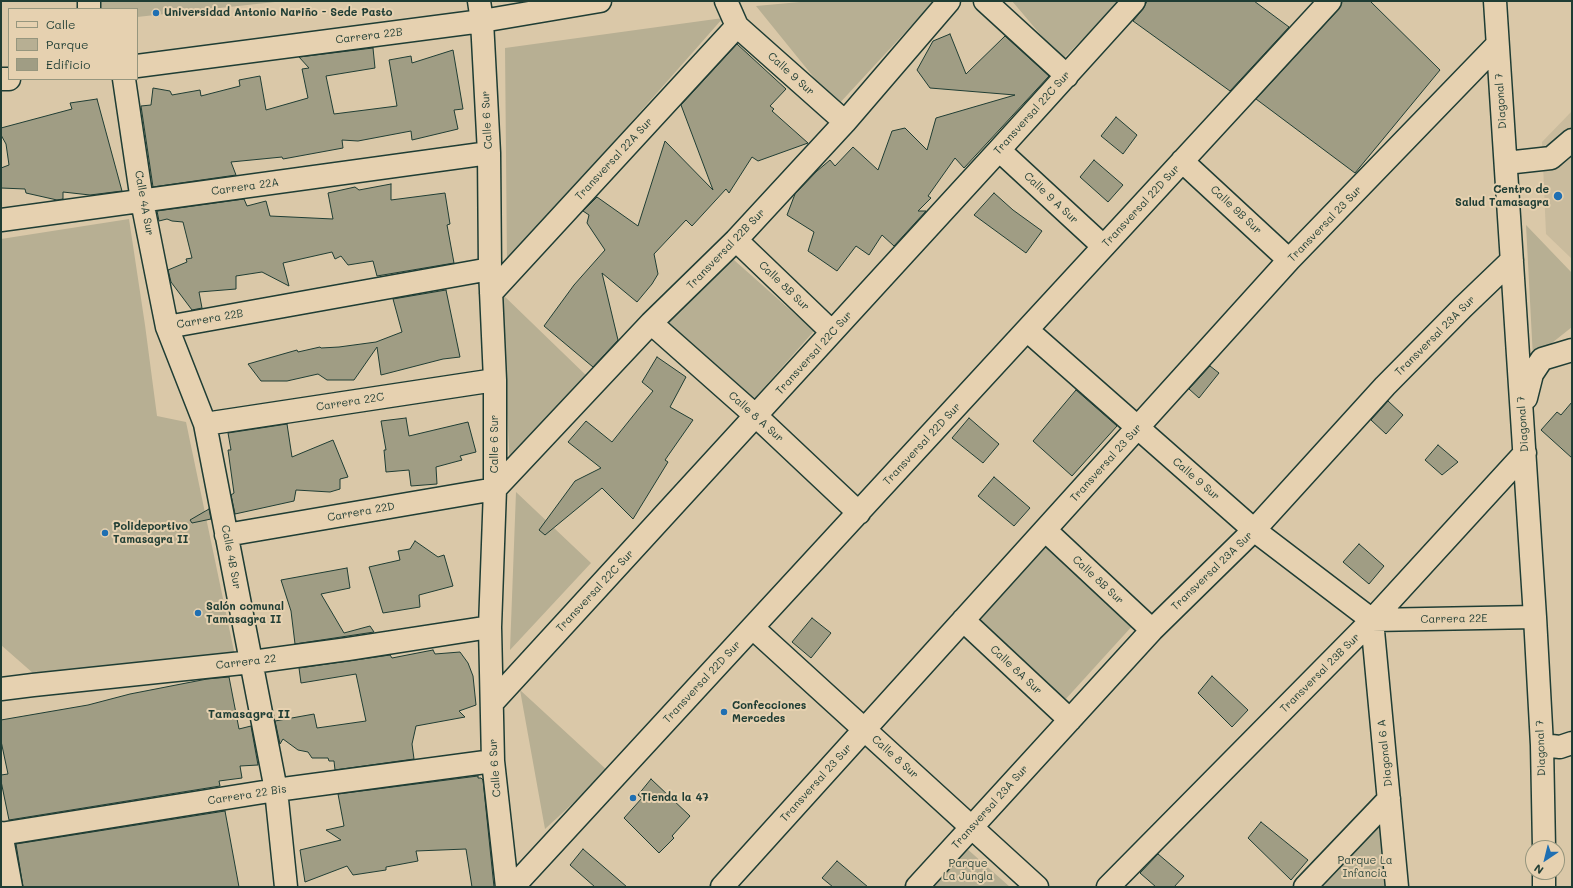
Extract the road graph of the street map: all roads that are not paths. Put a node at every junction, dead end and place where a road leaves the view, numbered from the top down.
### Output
1 (600, 1) edge
2 (726, 1) edge
3 (949, 1) edge
4 (985, 1) edge
5 (1134, 1) edge
6 (1330, 1) edge
7 (1495, 1) edge
8 (481, 11) edge
9 (737, 26) junction
10 (1497, 45) junction
11 (138, 66) edge
12 (1067, 76) junction
13 (124, 80) edge
14 (845, 122) junction
15 (1572, 140) edge
16 (999, 150) junction
17 (489, 153) junction
18 (1182, 160) junction
19 (1506, 163) junction
20 (142, 201) junction
21 (1, 220) edge
22 (736, 240) junction
23 (1104, 246) junction
24 (1289, 260) junction
25 (1512, 260) junction
26 (490, 269) junction
27 (491, 293) junction
28 (652, 323) junction
29 (167, 327) junction
30 (1028, 330) junction
31 (832, 332) junction
32 (1572, 350) edge
33 (495, 380) junction
34 (756, 416) junction
35 (205, 424) junction
36 (1523, 425) junction
37 (1137, 428) junction
38 (1525, 453) junction
39 (495, 490) junction
40 (859, 513) junction
41 (1045, 530) junction
42 (1254, 530) junction
43 (226, 535) junction
44 (1535, 617) junction
45 (964, 620) junction
46 (1372, 620) junction
47 (490, 627) junction
48 (753, 628) junction
49 (1152, 630) junction
50 (252, 662) junction
51 (1, 689) edge
52 (492, 703) junction
53 (1070, 720) junction
54 (864, 729) junction
55 (1572, 744) edge
56 (1542, 745) junction
57 (493, 760) junction
58 (276, 790) junction
59 (1389, 799) junction
60 (972, 827) junction
61 (1, 833) edge
62 (1544, 840) edge
63 (11, 887) edge
64 (286, 887) edge
65 (507, 887) edge
66 (513, 887) edge
67 (722, 887) edge
68 (917, 887) edge
69 (1037, 887) edge
70 (1108, 887) edge
71 (1305, 887) edge
72 (1397, 887) edge

1 - 8 street, Carrera 22B
2 - 9 street
3 - 14 street, Transversal 22B Sur
4 - 12 street
5 - 12 street, Transversal 22C Sur
6 - 18 street, Transversal 22D Sur
7 - 10 street, Diagonal 7
8 - 11 street, Carrera 22B
8 - 17 street, Calle 6 Sur
9 - 14 street, Calle 9 Sur
9 - 27 street, Transversal 22A Sur
10 - 19 street, Diagonal 7
10 - 24 street, Transversal 23 Sur
12 - 16 street, Transversal 22C Sur
13 - 20 street, Calle 4A Sur
14 - 22 street, Transversal 22B Sur
15 - 19 street
16 - 23 street, Calle 9 A Sur
16 - 31 street, Transversal 22C Sur
17 - 20 street, Carrera 22A
17 - 26 street, Calle 6 Sur
18 - 23 street, Transversal 22D Sur
18 - 24 street, Calle 9B Sur
19 - 25 street, Diagonal 7
20 - 21 street, Carrera 22A
20 - 29 street, Calle 4A Sur
22 - 28 street, Transversal 22B Sur
22 - 31 street, Calle 8B Sur
23 - 30 street, Transversal 22D Sur
24 - 37 street, Transversal 23 Sur
25 - 36 street, Diagonal 7
25 - 42 street, Transversal 23A Sur
26 - 27 street, Calle 6 Sur
26 - 29 street, Carrera 22B
27 - 33 street, Calle 6 Sur
28 - 34 street, Calle 8 A Sur
28 - 39 street, Transversal 22B Sur
29 - 35 street, Calle 4B Sur
30 - 37 street, Calle 9 Sur
30 - 40 street, Transversal 22D Sur
31 - 34 street, Transversal 22C Sur
32 - 36 street
33 - 35 street, Carrera 22C
33 - 39 street, Calle 6 Sur
34 - 40 street, Calle 8 A Sur
34 - 52 street, Transversal 22C Sur
35 - 43 street, Calle 4B Sur
36 - 38 street, Diagonal 7
37 - 41 street, Transversal 23 Sur
37 - 42 street, Calle 9 Sur
38 - 44 street, Diagonal 7
38 - 46 street, Transversal 23B Sur
39 - 43 street, Carrera 22D
39 - 47 street, Calle 6 Sur
40 - 48 street, Transversal 22D Sur
41 - 45 street, Transversal 23 Sur
41 - 49 street, Calle 8B Sur
42 - 46 street, Calle 9 Sur
42 - 49 street, Transversal 23A Sur
43 - 50 street, Calle 4B Sur
44 - 46 street, Carrera 22E
44 - 56 street, Diagonal 7
45 - 53 street, Calle 8A Sur
45 - 54 street, Transversal 23 Sur
46 - 59 street, Diagonal 6 A
46 - 70 street, Transversal 23B Sur
47 - 50 street, Carrera 22
47 - 52 street, Calle 6 Sur
48 - 54 street, Calle 8 Sur
48 - 66 street, Transversal 22D Sur
49 - 53 street, Transversal 23A Sur
50 - 51 street, Carrera 22
50 - 58 street, Calle 4B Sur
52 - 57 street, Calle 6 Sur
53 - 60 street, Transversal 23A Sur
54 - 60 street, Calle 8 Sur
54 - 67 street, Transversal 23 Sur
55 - 56 street
56 - 62 street, Diagonal 7
57 - 58 street, Carrera 22 Bis
57 - 65 street, Calle 6 Sur
58 - 61 street, Carrera 22 Bis
58 - 64 street, Calle 4B Sur
59 - 71 street
59 - 72 street, Diagonal 6 A
60 - 68 street, Transversal 23A Sur
60 - 69 street, Calle 8 Sur
61 - 63 street

